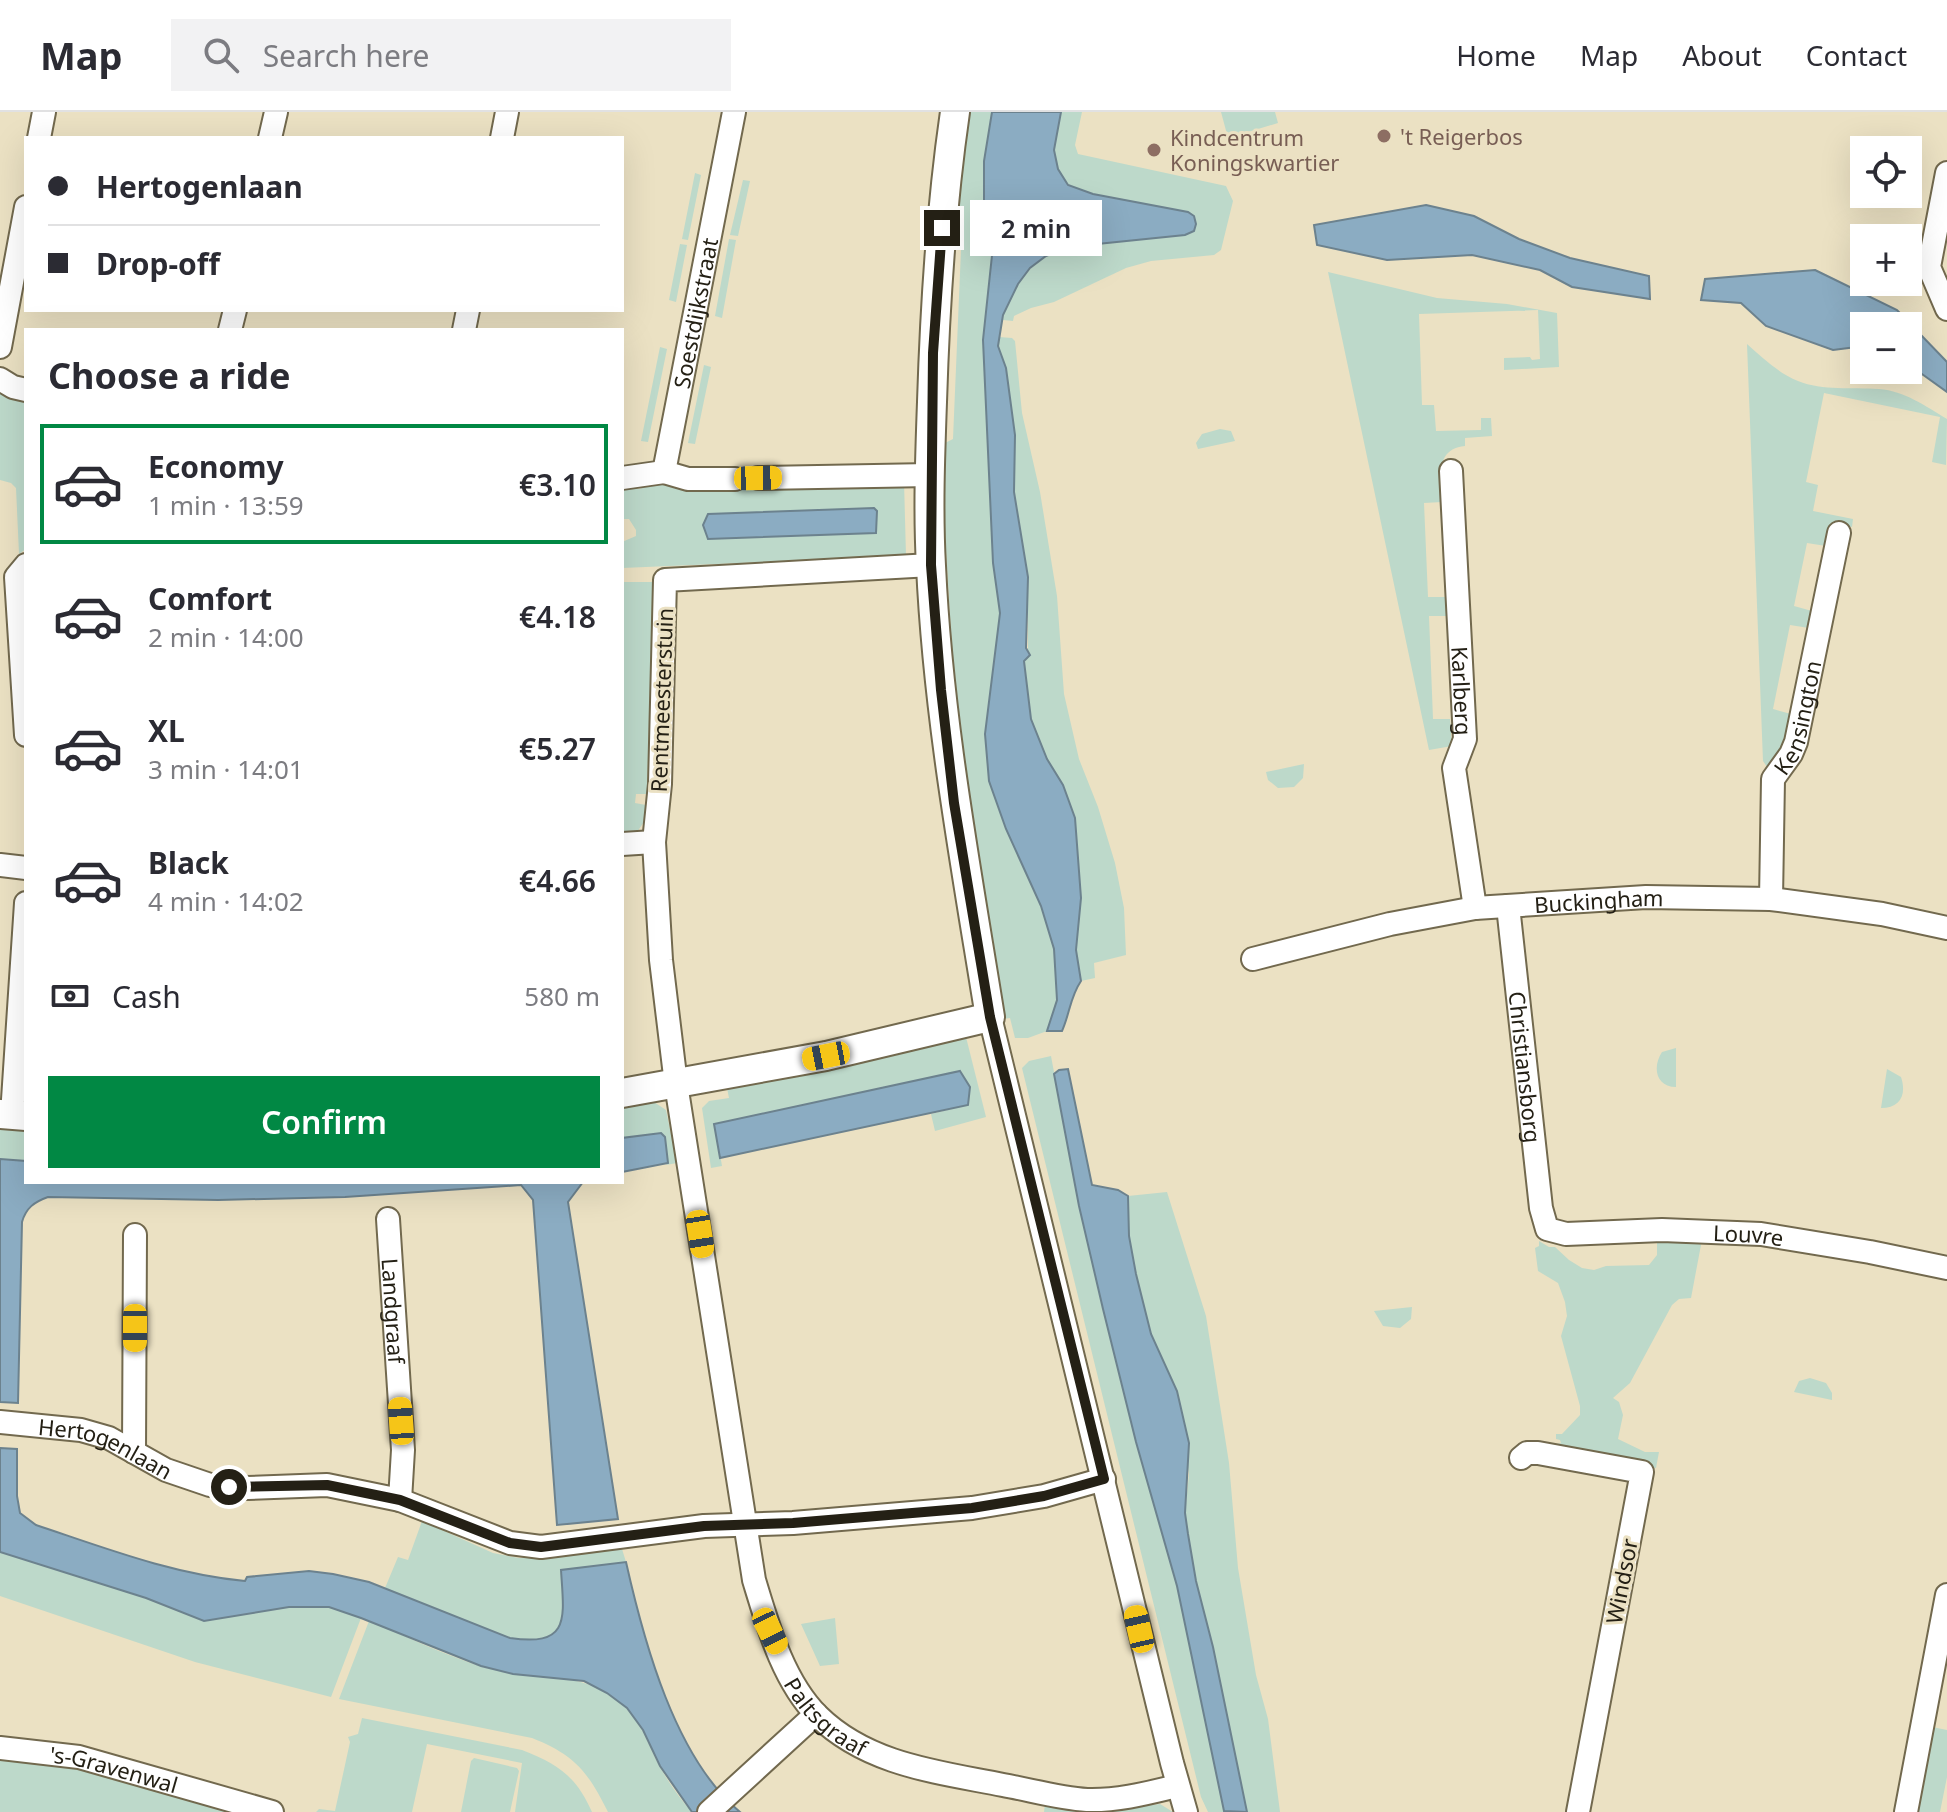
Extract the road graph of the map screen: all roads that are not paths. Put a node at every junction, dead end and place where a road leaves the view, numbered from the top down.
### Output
1 (44, 112) edge
2 (276, 112) edge
3 (507, 112) edge
4 (734, 112) edge
5 (955, 112) edge
6 (39, 136) edge
7 (270, 136) edge
8 (502, 136) edge
9 (1947, 173) edge
10 (24, 218) edge
11 (1947, 309) edge
12 (0, 347) edge
13 (0, 379) edge
14 (24, 390) edge
15 (1451, 471) dead end
16 (664, 472) junction
17 (930, 475) junction
18 (624, 478) edge
19 (758, 478) dead end
20 (735, 479) dead end
21 (1839, 533) dead end
22 (931, 565) junction
23 (24, 567) edge
24 (24, 703) edge
25 (654, 842) junction
26 (624, 844) edge
27 (0, 865) edge
28 (24, 868) edge
29 (1771, 899) junction
30 (1508, 906) junction
31 (1475, 908) junction
32 (1947, 928) edge
33 (24, 936) edge
34 (1253, 959) dead end
35 (990, 1017) junction
36 (676, 1084) junction
37 (624, 1093) edge
38 (13, 1115) edge
39 (388, 1219) dead end
40 (1547, 1229) joint
41 (135, 1235) dead end
42 (1947, 1268) edge
43 (0, 1422) edge
44 (134, 1452) junction
45 (1521, 1458) dead end
46 (1104, 1479) junction
47 (400, 1500) junction
48 (747, 1524) junction
49 (1947, 1595) edge
50 (816, 1714) junction
51 (0, 1748) edge
52 (1177, 1786) junction
53 (272, 1812) edge
54 (709, 1812) edge
55 (1186, 1812) edge
56 (1578, 1812) edge
57 (1906, 1812) edge

1 - 6 street
2 - 7 street
3 - 8 street
4 - 16 street, Soestdijkstraat
5 - 17 street
9 - 11 street
10 - 12 street
13 - 14 street
15 - 31 street, Karlberg
16 - 18 street
16 - 20 street
17 - 19 street
17 - 22 street
21 - 29 street, Kensington
22 - 25 street, Rentmeesterstuin
22 - 35 street
23 - 24 street
25 - 26 street
25 - 36 street, Rentmeesterstuin
27 - 28 street
29 - 30 street, Buckingham
29 - 32 street, Buckingham
30 - 31 street, Buckingham
30 - 40 street, Christiansborg
31 - 34 street, Buckingham
33 - 38 street
35 - 36 street
35 - 46 street
36 - 37 street
36 - 48 street, Paltsgraaf
39 - 47 street, Landgraaf
40 - 42 street, Louvre
41 - 44 street
43 - 44 street, Hertogenlaan
44 - 47 street, Hertogenlaan
45 - 56 street, Windsor
46 - 48 street, Hertogenlaan
46 - 52 street
47 - 48 street, Hertogenlaan
48 - 50 street, Paltsgraaf
49 - 57 street
50 - 52 street, Paltsgraaf
50 - 54 street
51 - 53 street, 's-Gravenwal
52 - 55 street

